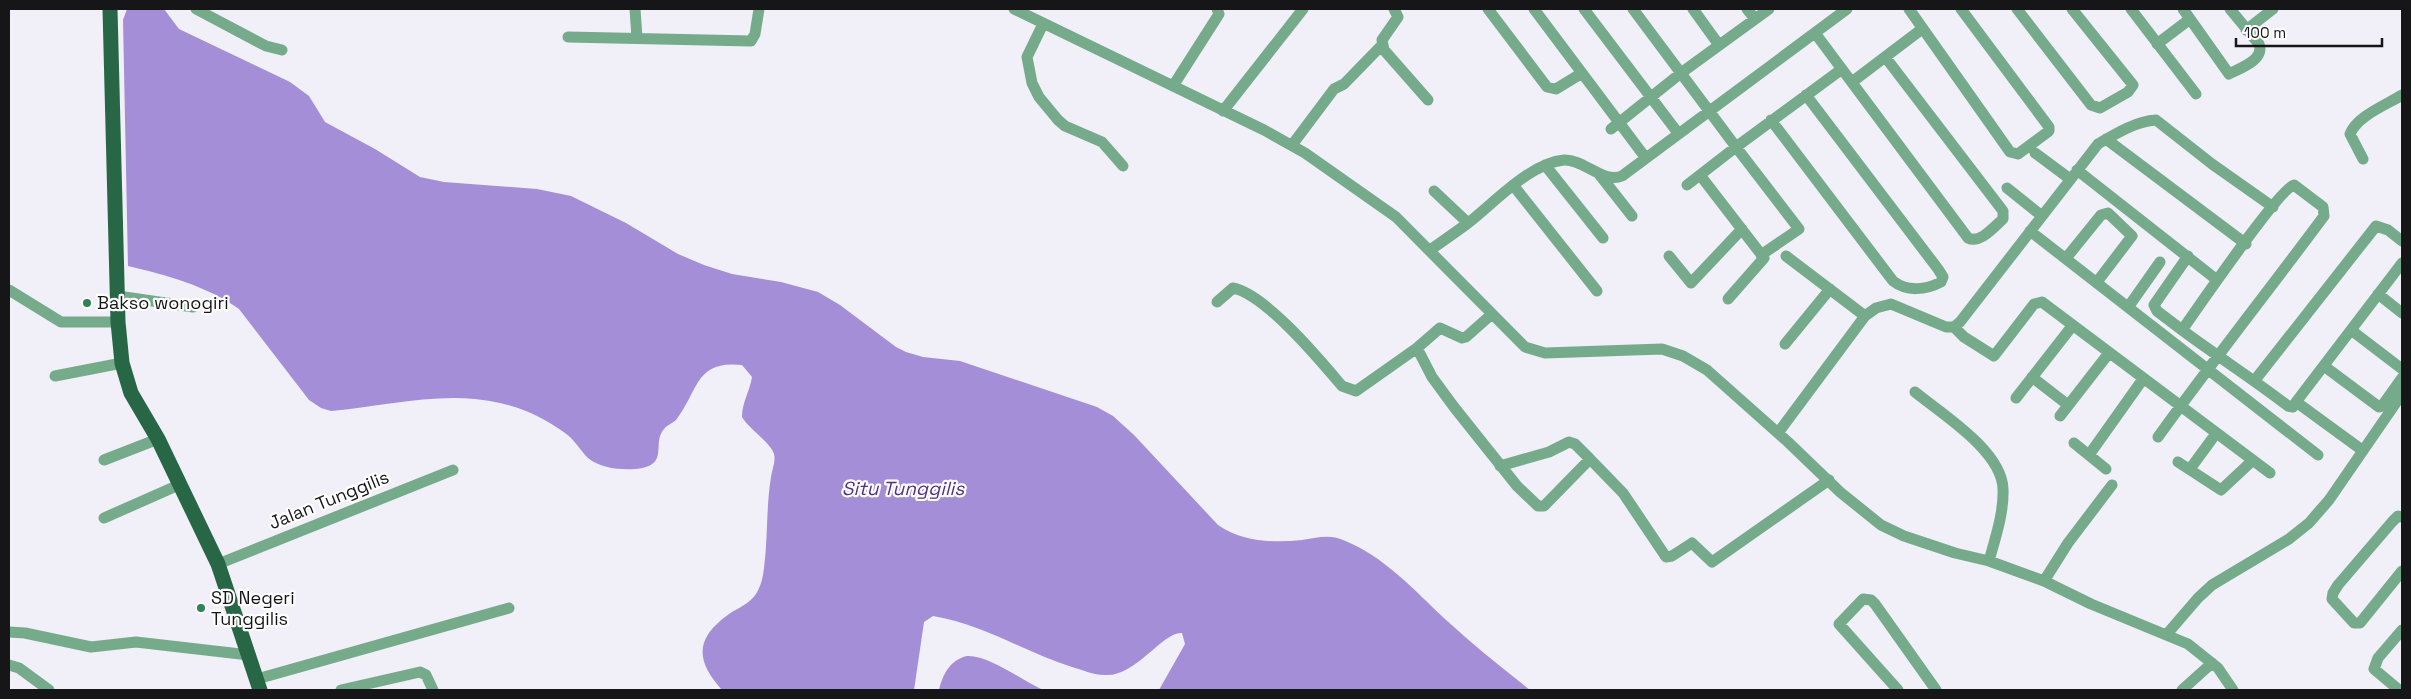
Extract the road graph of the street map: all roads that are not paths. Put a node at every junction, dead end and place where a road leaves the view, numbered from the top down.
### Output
1 (110, 9) edge
2 (196, 9) edge
3 (635, 9) edge
4 (759, 9) edge
5 (1014, 9) edge
6 (1217, 9) edge
7 (1303, 9) edge
8 (1394, 9) edge
9 (1488, 9) edge
10 (1534, 9) edge
11 (1584, 9) edge
12 (1632, 9) edge
13 (1692, 9) edge
14 (1747, 9) edge
15 (1768, 9) edge
16 (1847, 9) edge
17 (1961, 9) edge
18 (2017, 9) edge
19 (2072, 9) edge
20 (2131, 9) edge
21 (2183, 9) edge
22 (2230, 9) edge
23 (2273, 9) edge
24 (1915, 11) edge
25 (1755, 19) junction
26 (2190, 19) junction
27 (1043, 24) junction
28 (1922, 29) junction
29 (2246, 30) junction
30 (1814, 33) junction
31 (568, 37) dead end
32 (637, 38) junction
33 (2157, 44) junction
34 (1382, 45) junction
35 (1719, 45) junction
36 (282, 50) dead end
37 (1886, 58) junction
38 (1842, 68) junction
39 (1582, 73) junction
40 (1681, 73) junction
41 (1852, 82) junction
42 (1173, 86) junction
43 (2196, 94) dead end
44 (1806, 95) junction
45 (2402, 95) edge
46 (1651, 96) junction
47 (1428, 100) dead end
48 (1710, 110) junction
49 (1223, 111) junction
50 (1771, 120) junction
51 (1615, 126) junction
52 (1678, 133) junction
53 (2106, 139) junction
54 (1292, 145) junction
55 (1736, 147) junction
56 (2035, 153) dead end
57 (1646, 157) junction
58 (2363, 159) dead end
59 (1546, 165) junction
60 (1123, 166) dead end
61 (1599, 173) junction
62 (1700, 175) junction
63 (2074, 175) junction
64 (1513, 185) junction
65 (1687, 185) dead end
66 (2008, 188) dead end
67 (1434, 191) dead end
68 (2273, 207) junction
69 (1632, 216) dead end
70 (2042, 216) junction
71 (1468, 223) junction
72 (1742, 229) junction
73 (2030, 231) junction
74 (1603, 238) dead end
75 (2402, 241) edge
76 (2246, 244) junction
77 (1430, 250) junction
78 (1761, 254) junction
79 (1669, 256) dead end
80 (1786, 256) dead end
81 (2188, 256) junction
82 (2067, 258) junction
83 (2160, 262) dead end
84 (2402, 262) edge
85 (2217, 280) junction
86 (2097, 282) junction
87 (1830, 289) junction
88 (1597, 292) dead end
89 (2378, 294) junction
90 (11, 295) edge
91 (118, 296) junction
92 (1728, 299) dead end
93 (1217, 302) dead end
94 (2129, 306) junction
95 (193, 307) dead end
96 (2402, 313) edge
97 (1492, 314) junction
98 (1865, 316) junction
99 (118, 322) junction
100 (2073, 325) junction
101 (1954, 327) junction
102 (2182, 330) junction
103 (2351, 330) junction
104 (1785, 344) dead end
105 (1417, 348) junction
106 (2108, 354) junction
107 (2219, 355) junction
108 (122, 363) junction
109 (2324, 366) junction
110 (2208, 369) junction
111 (2402, 370) edge
112 (55, 376) dead end
113 (2032, 377) junction
114 (2402, 378) edge
115 (2143, 379) junction
116 (2254, 380) junction
117 (1915, 392) dead end
118 (2402, 394) edge
119 (2016, 398) dead end
120 (2296, 402) junction
121 (2068, 405) junction
122 (2180, 406) junction
123 (2060, 416) dead end
124 (1778, 433) junction
125 (2158, 437) dead end
126 (158, 439) junction
127 (2212, 439) dead end
128 (2074, 443) dead end
129 (2362, 450) junction
130 (2089, 455) junction
131 (2318, 456) dead end
132 (1590, 459) junction
133 (104, 460) dead end
134 (2252, 461) junction
135 (2178, 462) dead end
136 (1500, 466) junction
137 (2106, 469) dead end
138 (2190, 469) junction
139 (454, 470) dead end
140 (2270, 473) dead end
141 (1828, 480) junction
142 (181, 484) junction
143 (2112, 485) dead end
144 (2402, 517) edge
145 (104, 518) dead end
146 (1988, 561) junction
147 (218, 564) junction
148 (2402, 571) edge
149 (2044, 581) junction
150 (509, 608) dead end
151 (2402, 630) edge
152 (9, 632) edge
153 (2168, 634) junction
154 (249, 655) junction
155 (2212, 663) junction
156 (9, 665) edge
157 (258, 685) edge
158 (49, 690) edge
159 (341, 690) edge
160 (433, 690) edge
161 (1898, 690) edge
162 (1936, 690) edge
163 (2182, 690) edge
164 (2233, 690) edge
165 (2399, 690) edge

1 - 91 main road
2 - 36 street
3 - 32 street
4 - 32 street
5 - 27 street
6 - 42 street
7 - 49 street
8 - 34 street
9 - 39 street
10 - 39 street
11 - 46 street
12 - 40 street
13 - 35 street
14 - 25 street
15 - 25 street
16 - 30 street
17 - 28 street
18 - 19 street
20 - 33 street
21 - 26 street
22 - 29 street
23 - 29 street
24 - 28 street
25 - 35 street
26 - 29 street
26 - 33 street
27 - 42 street
27 - 60 street
28 - 37 street
30 - 38 street
30 - 48 street
31 - 32 street
33 - 43 street
34 - 47 street
34 - 54 street
35 - 40 street
37 - 41 street
37 - 41 street
38 - 41 street
38 - 44 street
39 - 51 street
40 - 46 street
40 - 48 street
42 - 49 street
44 - 50 street
44 - 50 street
45 - 58 street
46 - 51 street
46 - 52 street
48 - 52 street
48 - 55 street
49 - 54 street
50 - 55 street
51 - 57 street
52 - 57 street
53 - 63 street
53 - 68 street
53 - 76 street
54 - 77 street
55 - 62 street
55 - 78 street
56 - 63 street
57 - 61 street
59 - 61 street
59 - 64 street
59 - 74 street
61 - 69 street
62 - 65 street
62 - 72 street
63 - 70 street
63 - 81 street
64 - 71 street
64 - 88 street
66 - 70 street
67 - 71 street
68 - 76 street
68 - 107 street
70 - 73 street
71 - 77 street
72 - 78 street
72 - 79 street
73 - 82 street
73 - 101 street
75 - 116 street
76 - 85 street
77 - 97 street
78 - 92 street
80 - 87 street
81 - 85 street
81 - 102 street
82 - 86 street
82 - 86 street
83 - 94 street
84 - 89 street
85 - 102 street
86 - 94 street
87 - 98 street
87 - 104 street
89 - 96 street
89 - 103 street
90 - 99 street
91 - 95 street
91 - 99 main road
93 - 105 street
94 - 110 street
97 - 105 street
97 - 124 street
98 - 101 street
98 - 124 street
99 - 108 main road
100 - 101 street
100 - 106 street
100 - 113 street
102 - 107 street
103 - 109 street
103 - 111 street
105 - 136 street
106 - 115 street
106 - 121 street
107 - 110 street
107 - 116 street
108 - 112 street
108 - 126 main road
109 - 114 street
109 - 120 street
110 - 122 street
110 - 131 street
113 - 119 street
113 - 121 street
115 - 122 street
115 - 130 street
116 - 120 street
117 - 146 street
118 - 129 street
120 - 129 street
121 - 123 street
122 - 125 street
122 - 134 street
124 - 141 street
126 - 133 street
126 - 142 main road
127 - 138 street
128 - 130 street
129 - 153 street
130 - 137 street
132 - 136 street
132 - 136 street
132 - 141 street
134 - 138 street
134 - 140 street
135 - 138 street
139 - 147 street, Jalan Tunggilis
141 - 146 street
142 - 145 street
142 - 147 main road
143 - 149 street
144 - 148 street
146 - 149 street
147 - 154 main road
149 - 153 street
150 - 157 street
151 - 165 street
152 - 154 street
153 - 155 street
154 - 157 main road
155 - 163 street
155 - 164 street
156 - 158 street
159 - 160 street
161 - 162 street

